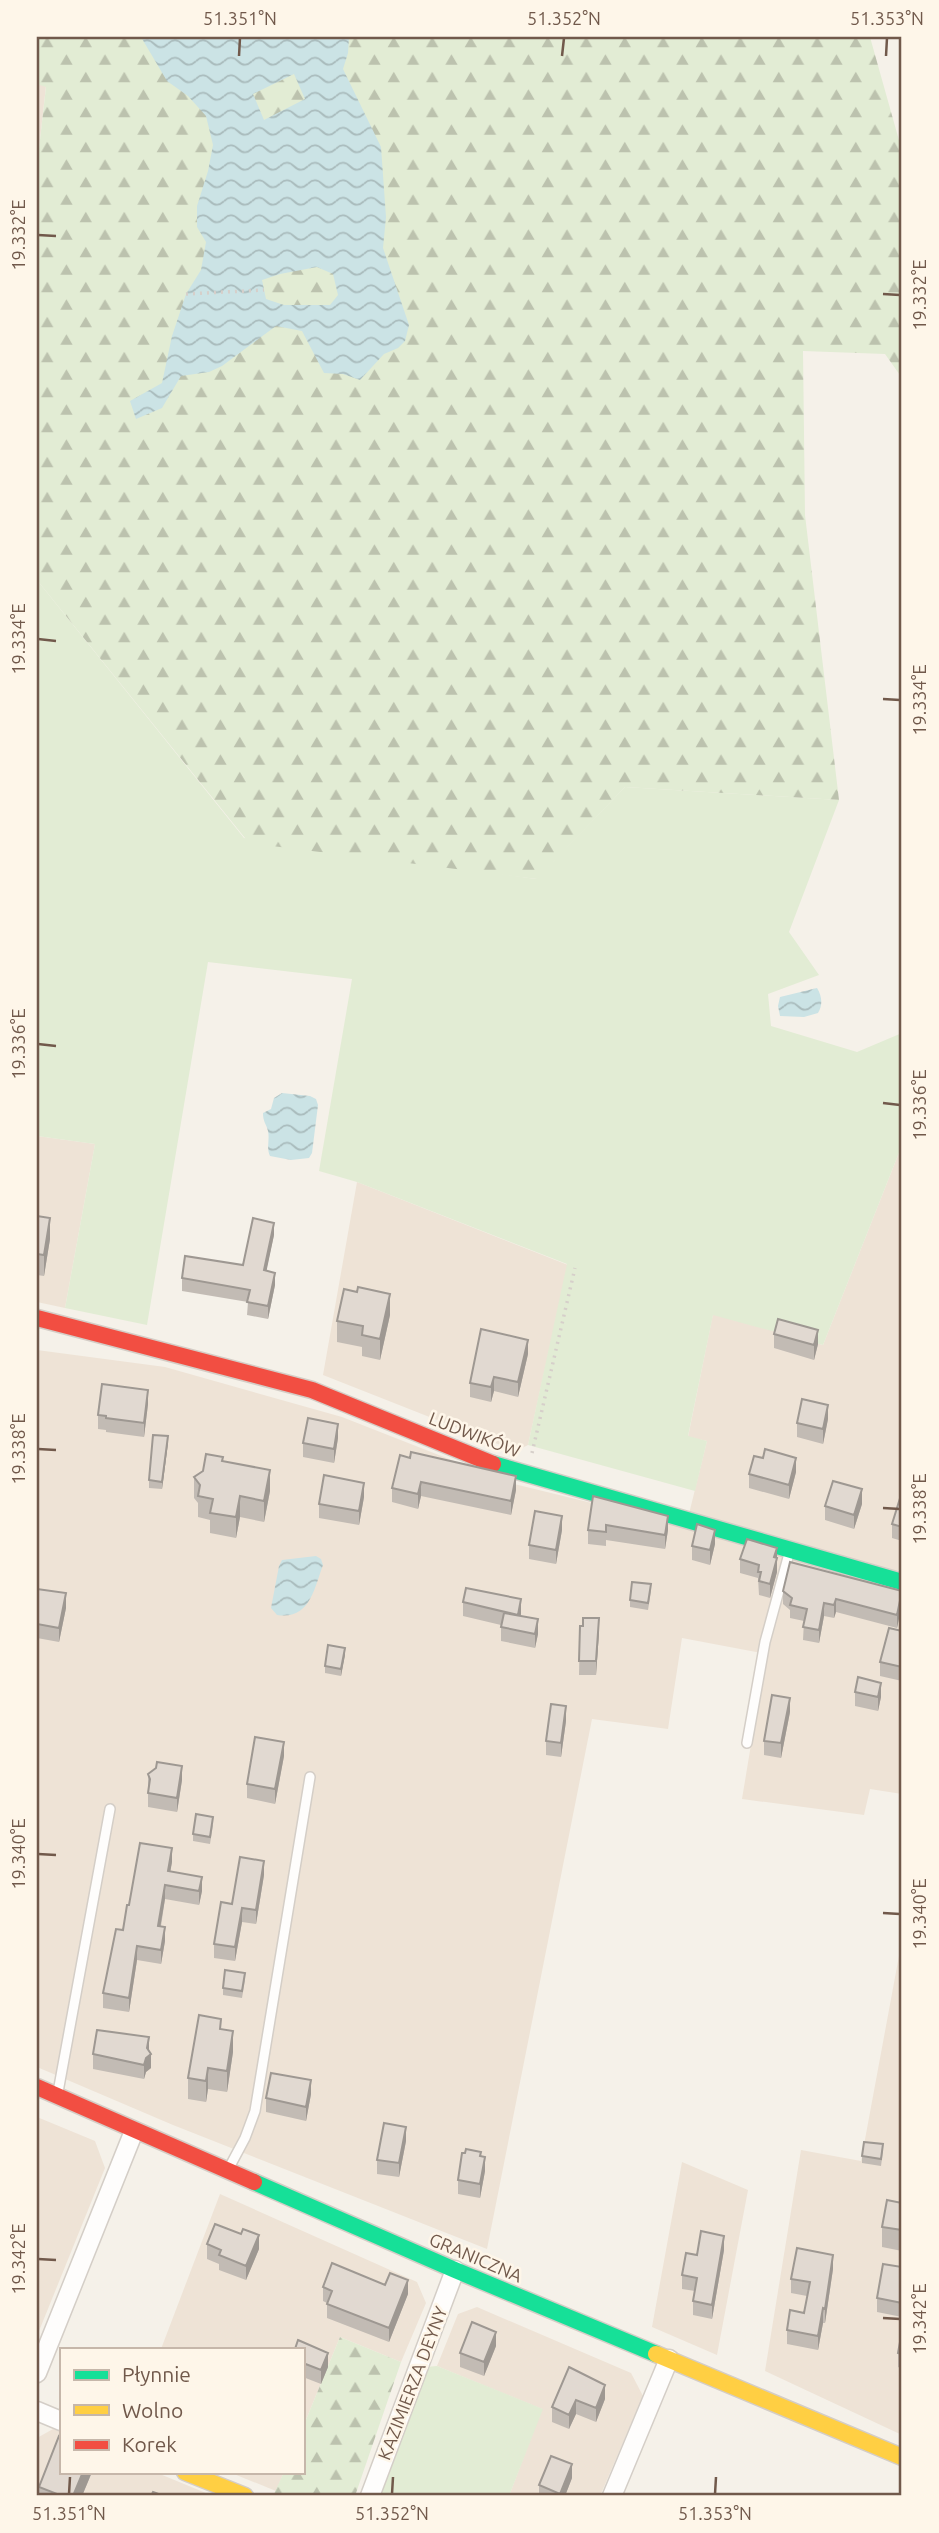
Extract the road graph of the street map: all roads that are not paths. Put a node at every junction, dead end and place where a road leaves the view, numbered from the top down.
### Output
1 (37, 1318) edge
2 (791, 1550) junction
3 (902, 1582) edge
4 (747, 1743) dead end
5 (310, 1777) dead end
6 (110, 1808) dead end
7 (37, 2087) edge
8 (57, 2095) junction
9 (134, 2131) junction
10 (228, 2171) junction
11 (455, 2270) junction
12 (669, 2359) junction
13 (37, 2373) edge
14 (37, 2411) edge
15 (60, 2421) edge
16 (902, 2457) edge
17 (190, 2474) edge
18 (245, 2496) edge
19 (370, 2496) edge
20 (612, 2496) edge

1 - 2 street, LUDWIKÓW
2 - 3 street, LUDWIKÓW
2 - 4 lane
5 - 10 lane
6 - 8 lane
7 - 8 street, GRANICZNA
8 - 9 street, GRANICZNA
9 - 10 street, GRANICZNA
9 - 13 street
10 - 11 street, GRANICZNA
11 - 12 street, GRANICZNA
11 - 19 street, KAZIMIERZA DEYNY
12 - 16 street, GRANICZNA
12 - 20 street
14 - 15 street
17 - 18 street

